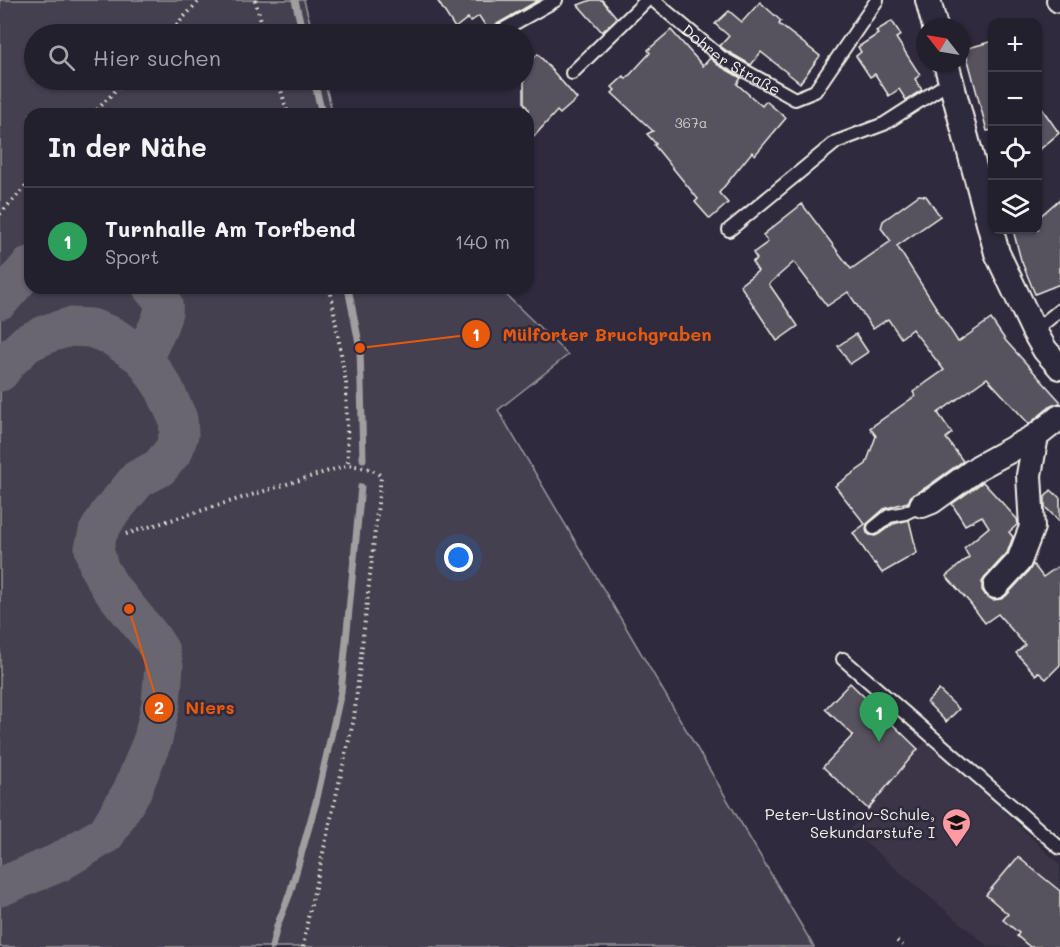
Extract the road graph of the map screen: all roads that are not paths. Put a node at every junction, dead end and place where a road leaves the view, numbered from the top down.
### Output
1 (556, 0) edge
2 (647, 0) edge
3 (654, 0) edge
4 (877, 0) edge
5 (928, 0) edge
6 (933, 18) edge
7 (512, 24) edge
8 (948, 72) edge
9 (572, 74) dead end
10 (729, 230) dead end
11 (1060, 310) edge
12 (1034, 332) junction
13 (1060, 368) edge
14 (1060, 417) edge
15 (1036, 436) junction
16 (921, 506) joint
17 (874, 528) dead end
18 (996, 586) dead end
19 (843, 659) dead end
20 (1060, 848) edge

1 - 7 lane
2 - 9 lane
3 - 4 lane, Dohrer Straße
5 - 6 street
8 - 10 lane
8 - 12 street
11 - 12 lane
12 - 13 street
14 - 15 street
15 - 16 street
15 - 18 street
16 - 17 lane
19 - 20 lane

